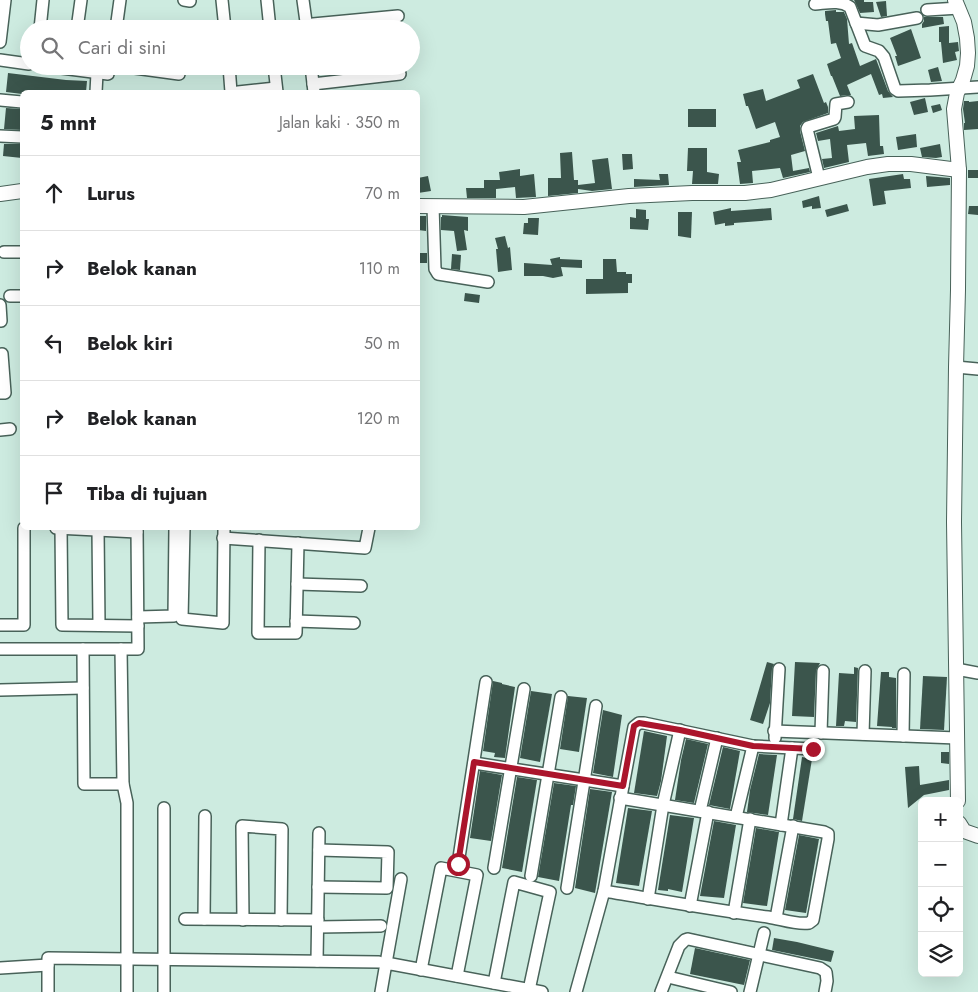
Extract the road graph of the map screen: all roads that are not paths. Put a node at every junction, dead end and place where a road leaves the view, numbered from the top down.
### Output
1 (5, 0) edge
2 (43, 0) edge
3 (81, 0) edge
4 (120, 0) edge
5 (184, 0) edge
6 (222, 0) edge
7 (267, 0) edge
8 (303, 0) edge
9 (311, 0) edge
10 (190, 1) edge
11 (815, 4) dead end
12 (957, 4) edge
13 (927, 10) dead end
14 (398, 16) dead end
15 (916, 18) dead end
16 (41, 20) edge
17 (79, 20) edge
18 (117, 20) edge
19 (224, 20) edge
20 (269, 20) edge
21 (309, 20) edge
22 (311, 20) edge
23 (366, 20) edge
24 (856, 23) junction
25 (0, 42) edge
26 (0, 60) edge
27 (20, 63) edge
28 (103, 75) edge
29 (230, 75) edge
30 (275, 75) edge
31 (313, 75) edge
32 (318, 75) edge
33 (394, 75) edge
34 (978, 87) edge
35 (317, 88) edge
36 (958, 88) junction
37 (97, 90) edge
38 (231, 90) edge
39 (276, 90) edge
40 (0, 100) edge
41 (20, 102) edge
42 (848, 102) dead end
43 (0, 136) edge
44 (20, 138) edge
45 (959, 170) junction
46 (819, 178) junction
47 (20, 191) edge
48 (0, 194) edge
49 (420, 206) edge
50 (433, 206) junction
51 (4, 252) dead end
52 (20, 252) edge
53 (488, 282) dead end
54 (10, 296) dead end
55 (20, 296) edge
56 (0, 305) edge
57 (0, 321) edge
58 (0, 354) edge
59 (956, 367) junction
60 (978, 369) edge
61 (0, 393) edge
62 (24, 530) edge
63 (61, 530) edge
64 (98, 530) joint
65 (137, 530) edge
66 (175, 530) edge
67 (184, 530) edge
68 (369, 530) edge
69 (224, 533) edge
70 (259, 540) junction
71 (298, 543) junction
72 (297, 584) junction
73 (361, 586) dead end
74 (138, 621) junction
75 (296, 621) junction
76 (354, 623) dead end
77 (0, 625) edge
78 (99, 625) junction
79 (0, 649) edge
80 (83, 649) junction
81 (121, 649) junction
82 (779, 669) dead end
83 (956, 669) junction
84 (823, 671) dead end
85 (865, 671) dead end
86 (978, 673) edge
87 (904, 674) dead end
88 (486, 682) dead end
89 (83, 688) junction
90 (524, 689) dead end
91 (0, 690) edge
92 (561, 697) dead end
93 (596, 706) dead end
94 (680, 730) junction
95 (774, 731) junction
96 (821, 733) junction
97 (863, 734) junction
98 (903, 736) junction
99 (717, 738) junction
100 (957, 738) junction
101 (753, 746) junction
102 (776, 747) junction
103 (792, 748) junction
104 (813, 749) dead end
105 (474, 762) junction
106 (511, 768) junction
107 (548, 774) junction
108 (584, 780) junction
109 (123, 784) junction
110 (623, 786) junction
111 (958, 797) edge
112 (620, 798) junction
113 (663, 805) junction
114 (164, 808) dead end
115 (704, 812) junction
116 (204, 816) dead end
117 (736, 817) junction
118 (750, 819) junction
119 (787, 826) junction
120 (963, 830) edge
121 (319, 832) dead end
122 (978, 836) edge
123 (319, 850) junction
124 (458, 864) dead end
125 (494, 868) dead end
126 (531, 876) dead end
127 (401, 879) dead end
128 (318, 887) junction
129 (567, 888) dead end
130 (604, 891) junction
131 (648, 898) junction
132 (690, 906) junction
133 (734, 913) junction
134 (776, 918) junction
135 (185, 919) dead end
136 (204, 919) junction
137 (243, 920) junction
138 (281, 920) junction
139 (318, 923) junction
140 (381, 926) dead end
141 (764, 933) dead end
142 (759, 955) junction
143 (127, 959) junction
144 (164, 959) junction
145 (317, 961) junction
146 (382, 962) junction
147 (48, 965) junction
148 (0, 968) edge
149 (421, 970) junction
150 (457, 976) junction
151 (668, 977) junction
152 (494, 983) junction
153 (529, 990) junction
154 (48, 992) edge
155 (127, 992) edge
156 (164, 992) edge
157 (381, 992) edge
158 (542, 992) edge
159 (576, 992) edge
160 (661, 992) edge
161 (731, 992) edge
162 (750, 992) edge
163 (825, 992) edge

1 - 25 street
2 - 16 street
3 - 17 street
4 - 18 street
5 - 10 street
6 - 19 street
7 - 20 street
8 - 21 street
9 - 22 street
11 - 24 street
12 - 13 street
12 - 36 street
14 - 23 street
15 - 24 street
24 - 36 street
26 - 27 street
28 - 37 street
29 - 38 street
30 - 39 street
31 - 35 street
32 - 35 street
33 - 35 street
34 - 36 street
36 - 45 street
40 - 41 street
42 - 46 street
43 - 44 street
45 - 46 street
45 - 59 street
46 - 50 street
47 - 48 street
49 - 50 street
50 - 53 street
51 - 52 street
54 - 55 street
56 - 57 street
58 - 61 street
59 - 60 street
59 - 83 street
62 - 77 street
63 - 78 street
64 - 65 street
64 - 78 street
65 - 74 street
66 - 74 street
67 - 69 street
68 - 71 street
69 - 70 street
70 - 71 street
70 - 75 street
71 - 72 street
72 - 73 street
72 - 75 street
74 - 78 street
74 - 81 street
75 - 76 street
79 - 80 street
80 - 81 street
80 - 89 street
81 - 109 street
82 - 95 street
83 - 86 street
83 - 100 street
84 - 96 street
85 - 97 street
87 - 98 street
88 - 105 street
89 - 91 street
89 - 109 street
90 - 106 street
92 - 107 street
93 - 108 street
94 - 99 street
94 - 110 street
94 - 113 street
95 - 96 street
95 - 102 street
96 - 97 street
97 - 98 street
98 - 100 street
99 - 101 street
99 - 115 street
100 - 111 street
101 - 102 street
101 - 117 street
102 - 103 street
103 - 104 street
103 - 119 street
105 - 106 street
105 - 124 street
106 - 107 street
106 - 125 street
107 - 108 street
107 - 126 street
108 - 110 street
108 - 129 street
109 - 143 street
110 - 112 street
112 - 113 street
112 - 130 street
113 - 115 street
113 - 131 street
114 - 144 street
115 - 117 street
115 - 132 street
116 - 136 street
117 - 118 street
118 - 119 street
118 - 133 street
119 - 134 street
119 - 134 street
120 - 122 street
121 - 123 street
123 - 128 street
123 - 128 street
127 - 146 street
128 - 139 street
130 - 131 street
130 - 159 street
131 - 132 street
132 - 133 street
133 - 134 street
135 - 136 street
136 - 137 street
137 - 138 street
137 - 138 street
138 - 139 street
139 - 140 street
139 - 145 street
141 - 142 street
142 - 151 street
142 - 162 street
142 - 163 street
143 - 144 street
143 - 147 street
143 - 155 street
144 - 145 street
144 - 156 street
145 - 146 street
146 - 149 street
146 - 157 street
147 - 148 street
147 - 154 street
149 - 150 street
149 - 150 street
150 - 152 street
151 - 160 street
151 - 161 street
152 - 153 street
152 - 153 street
153 - 158 street

